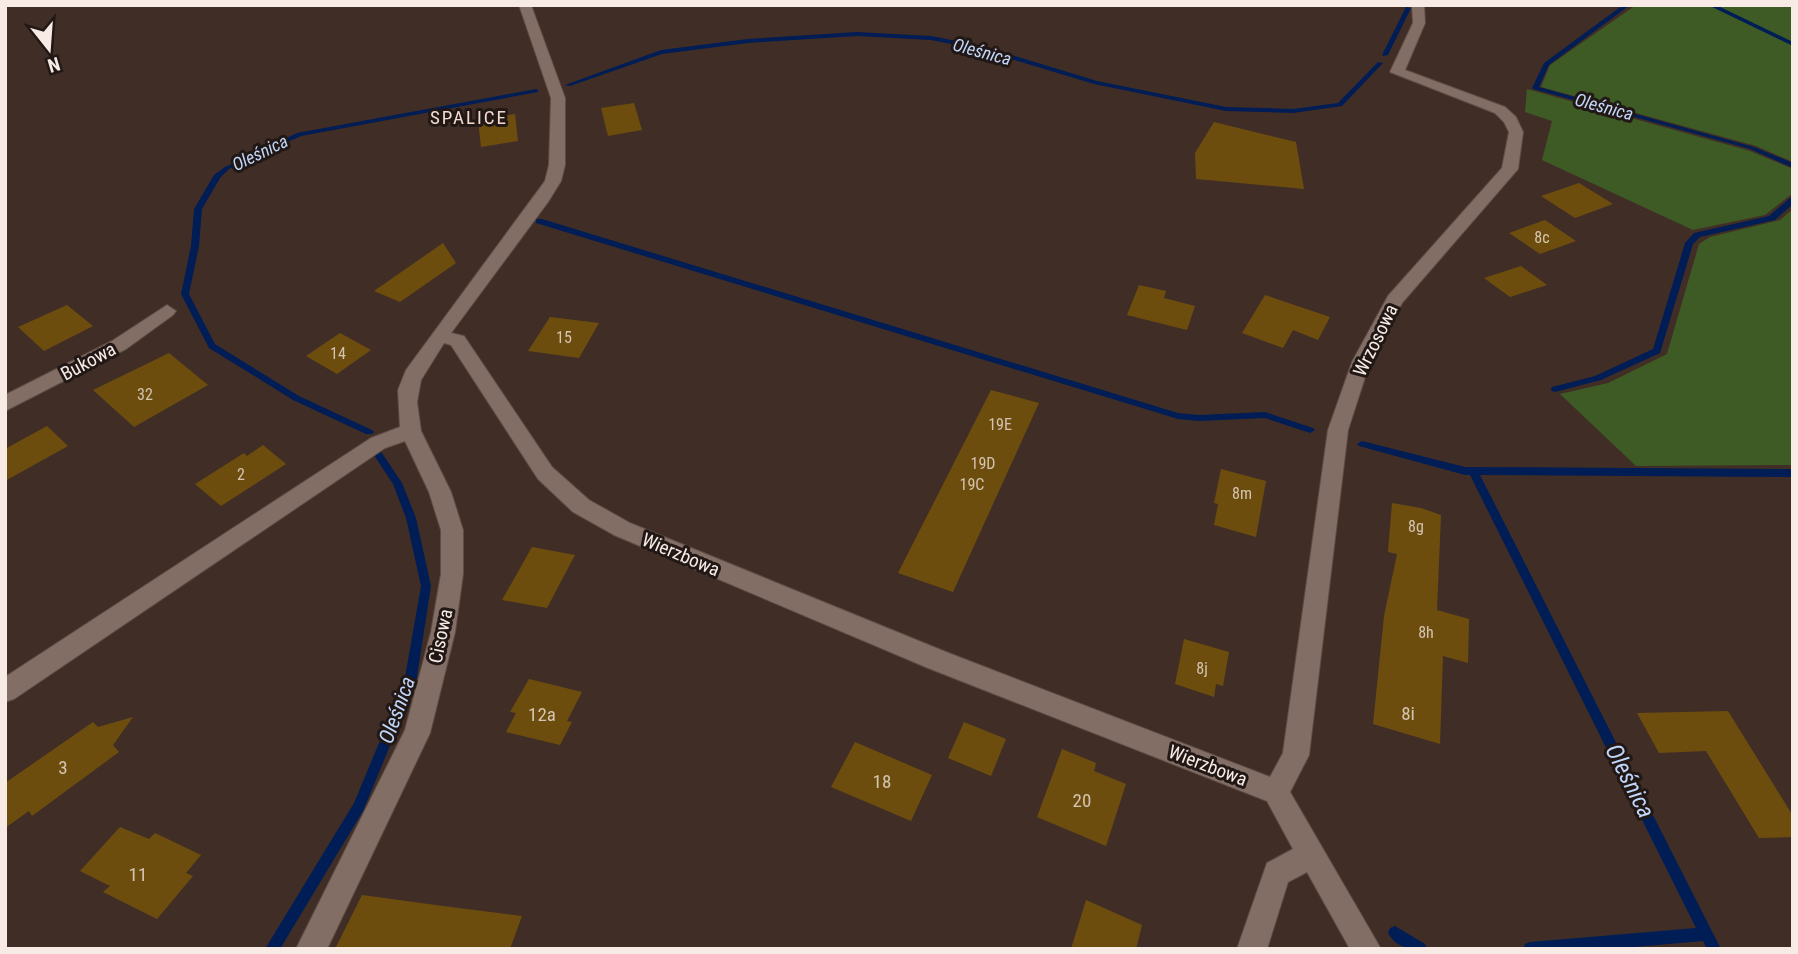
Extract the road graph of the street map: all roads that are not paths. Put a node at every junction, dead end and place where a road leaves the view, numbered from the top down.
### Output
1 (525, 5) edge
2 (1418, 5) edge
3 (167, 311) dead end
4 (439, 336) junction
5 (5, 404) edge
6 (411, 431) junction
7 (5, 691) edge
8 (1276, 792) junction
9 (1312, 854) junction
10 (311, 949) edge
11 (1252, 949) edge
12 (1366, 949) edge

1 - 4 street
2 - 8 street, Wrzosowa
3 - 5 street, Bukowa
4 - 6 street, Cisowa
4 - 8 street, Wierzbowa
6 - 7 street
6 - 10 street, Cisowa
8 - 9 street
9 - 11 street
9 - 12 street

